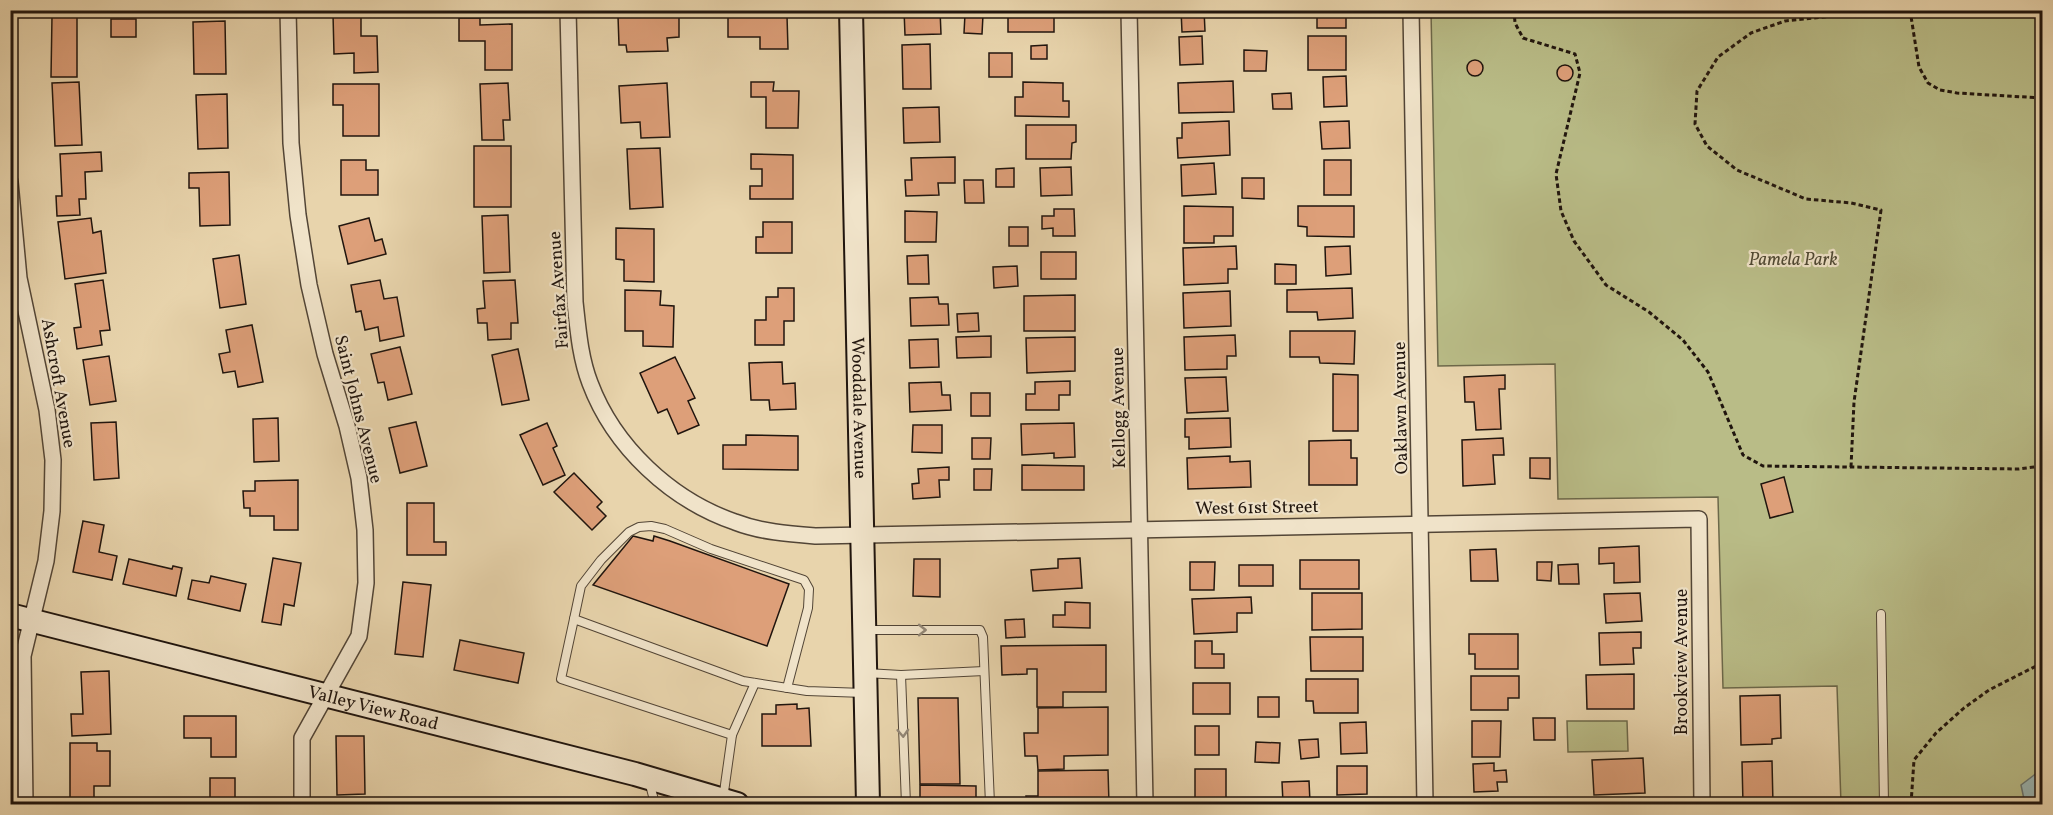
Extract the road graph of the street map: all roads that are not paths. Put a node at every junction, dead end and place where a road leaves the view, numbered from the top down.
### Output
1 (288, 10) edge
2 (568, 10) edge
3 (851, 10) edge
4 (1129, 10) edge
5 (1411, 10) edge
6 (10, 182) edge
7 (1699, 519) joint
8 (1422, 524) junction
9 (1140, 529) junction
10 (862, 534) junction
11 (816, 536) joint
12 (1881, 614) dead end
13 (21, 617) edge
14 (574, 619) junction
15 (864, 630) junction
16 (984, 671) junction
17 (901, 675) junction
18 (755, 682) junction
19 (865, 683) junction
20 (787, 688) junction
21 (326, 695) junction
22 (732, 735) junction
23 (648, 778) junction
24 (728, 803) edge
25 (25, 804) edge
26 (302, 804) edge
27 (657, 804) edge
28 (868, 804) edge
29 (906, 804) edge
30 (990, 804) edge
31 (1145, 804) edge
32 (1425, 804) edge
33 (1702, 804) edge
34 (1884, 804) edge

1 - 21 street, Saint Johns Avenue
2 - 11 street, Fairfax Avenue
3 - 10 street, Wooddale Avenue
4 - 9 street, Kellogg Avenue
5 - 8 street, Oaklawn Avenue
6 - 13 street, Ashcroft Avenue
7 - 8 street, West 61st Street
7 - 33 street, Brookview Avenue
8 - 9 street, West 61st Street
8 - 32 street, Oaklawn Avenue
9 - 10 street, West 61st Street
9 - 31 street, Kellogg Avenue
10 - 11 street, West 61st Street
10 - 15 street, Wooddale Avenue
12 - 34 lane
13 - 21 street, Valley View Road
13 - 25 street, Ashcroft Avenue
14 - 18 lane
14 - 20 lane
14 - 22 lane
15 -> 16 lane
15 - 19 street, Wooddale Avenue
16 - 17 lane
16 - 30 lane
17 - 19 lane
17 -> 29 lane
18 - 20 lane
18 - 22 lane
19 - 20 lane
19 - 28 street, Wooddale Avenue
21 - 23 street, Valley View Road
21 - 26 street, Saint Johns Avenue
22 - 24 lane
23 - 24 street, Valley View Road
23 - 27 lane

